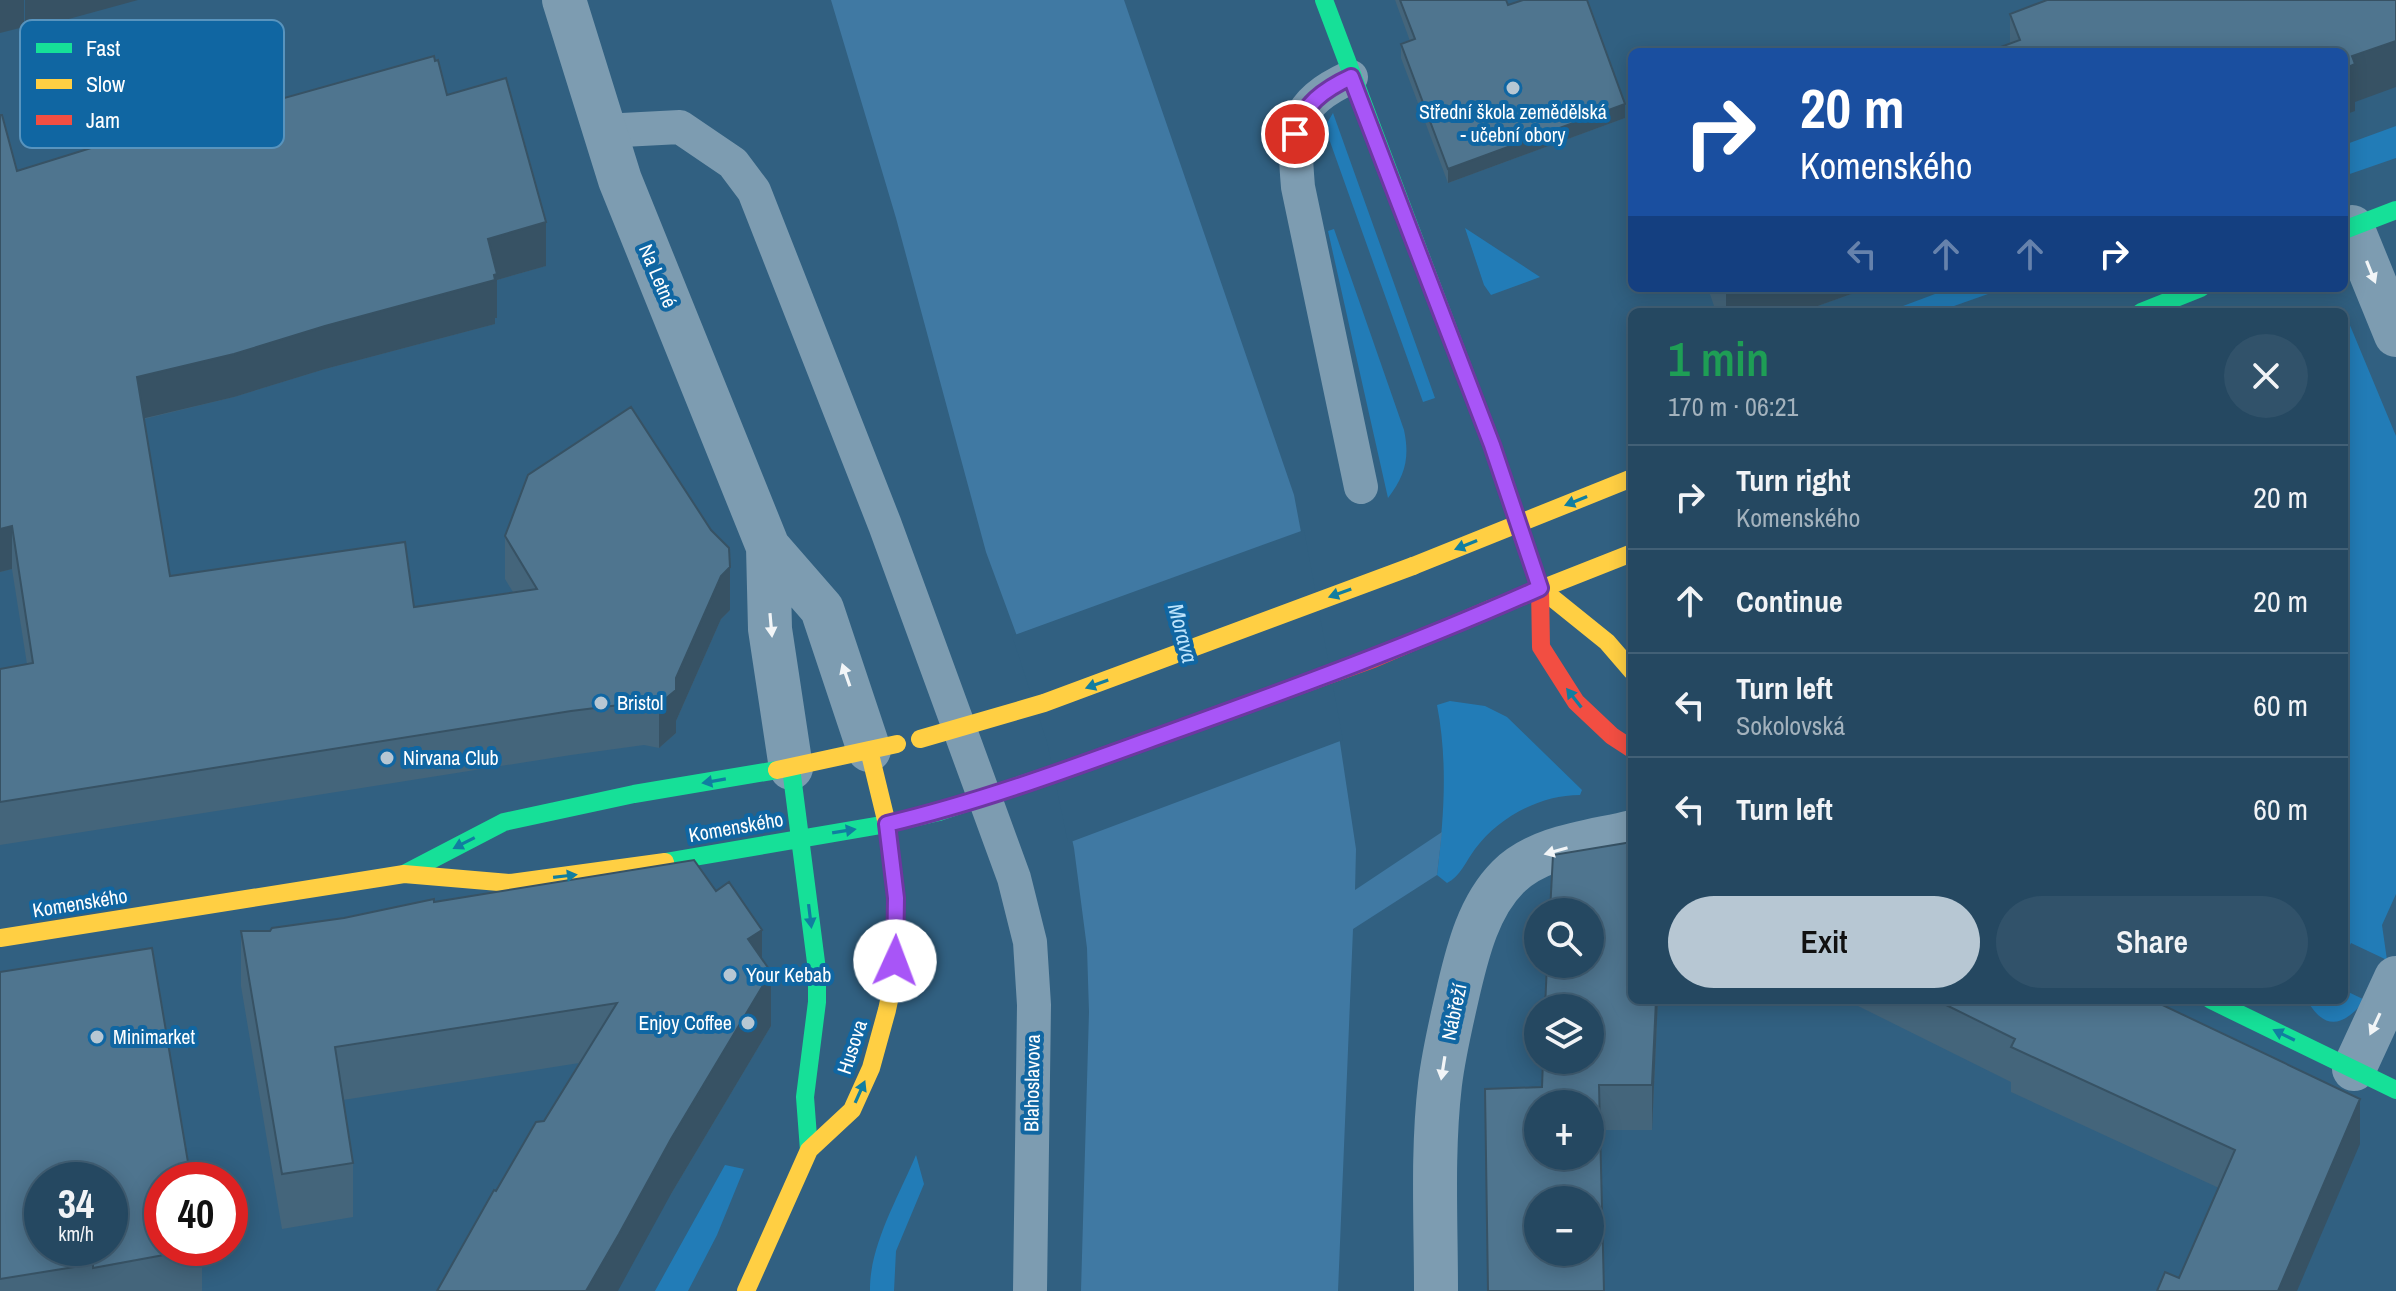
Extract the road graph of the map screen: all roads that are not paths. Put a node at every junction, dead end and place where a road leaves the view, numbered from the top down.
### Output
1 (564, 0) edge
2 (1324, 0) edge
3 (1351, 77) junction
4 (603, 131) junction
5 (2396, 210) edge
6 (2348, 229) edge
7 (2191, 292) edge
8 (2151, 308) edge
9 (2396, 335) edge
10 (1628, 480) edge
11 (1361, 487) dead end
12 (1519, 524) junction
13 (768, 547) junction
14 (1628, 555) edge
15 (1540, 588) junction
16 (1628, 666) edge
17 (1628, 746) edge
18 (869, 750) junction
19 (791, 768) junction
20 (887, 824) junction
21 (1628, 833) edge
22 (801, 838) junction
23 (404, 874) junction
24 (0, 938) edge
25 (2396, 978) edge
26 (2219, 1004) edge
27 (2354, 1069) junction
28 (2396, 1090) edge
29 (809, 1150) junction
30 (746, 1291) edge
31 (1030, 1291) edge
32 (1436, 1291) edge

1 - 4 street, Na Letné
2 - 3 main road
3 - 11 lane
3 - 12 main road
4 - 13 street, Na Letné
4 - 31 lane, Blahoslavova
5 - 6 main road
6 -> 9 street
7 - 8 main road
10 -> 12 main road, Komenského
12 - 15 main road
12 -> 18 main road, Komenského, bridge
18 -> 13 street, Na Letné
13 -> 19 street, Na Letné
14 - 15 main road, Komenského
15 - 16 main road
17 -> 15 main road
15 - 20 main road, Komenského, bridge
18 - 19 main road, Komenského
18 - 20 main road, Husova
19 - 22 main road, Husova
19 -> 23 main road, Komenského
22 -> 20 main road, Komenského
29 -> 20 main road, Husova
21 -> 32 street, Nábřeží
23 -> 22 main road, Komenského
22 -> 29 main road, Husova
23 - 24 main road, Komenského
25 -> 27 street
27 -> 26 main road
27 - 28 main road
29 - 30 main road, Husova

